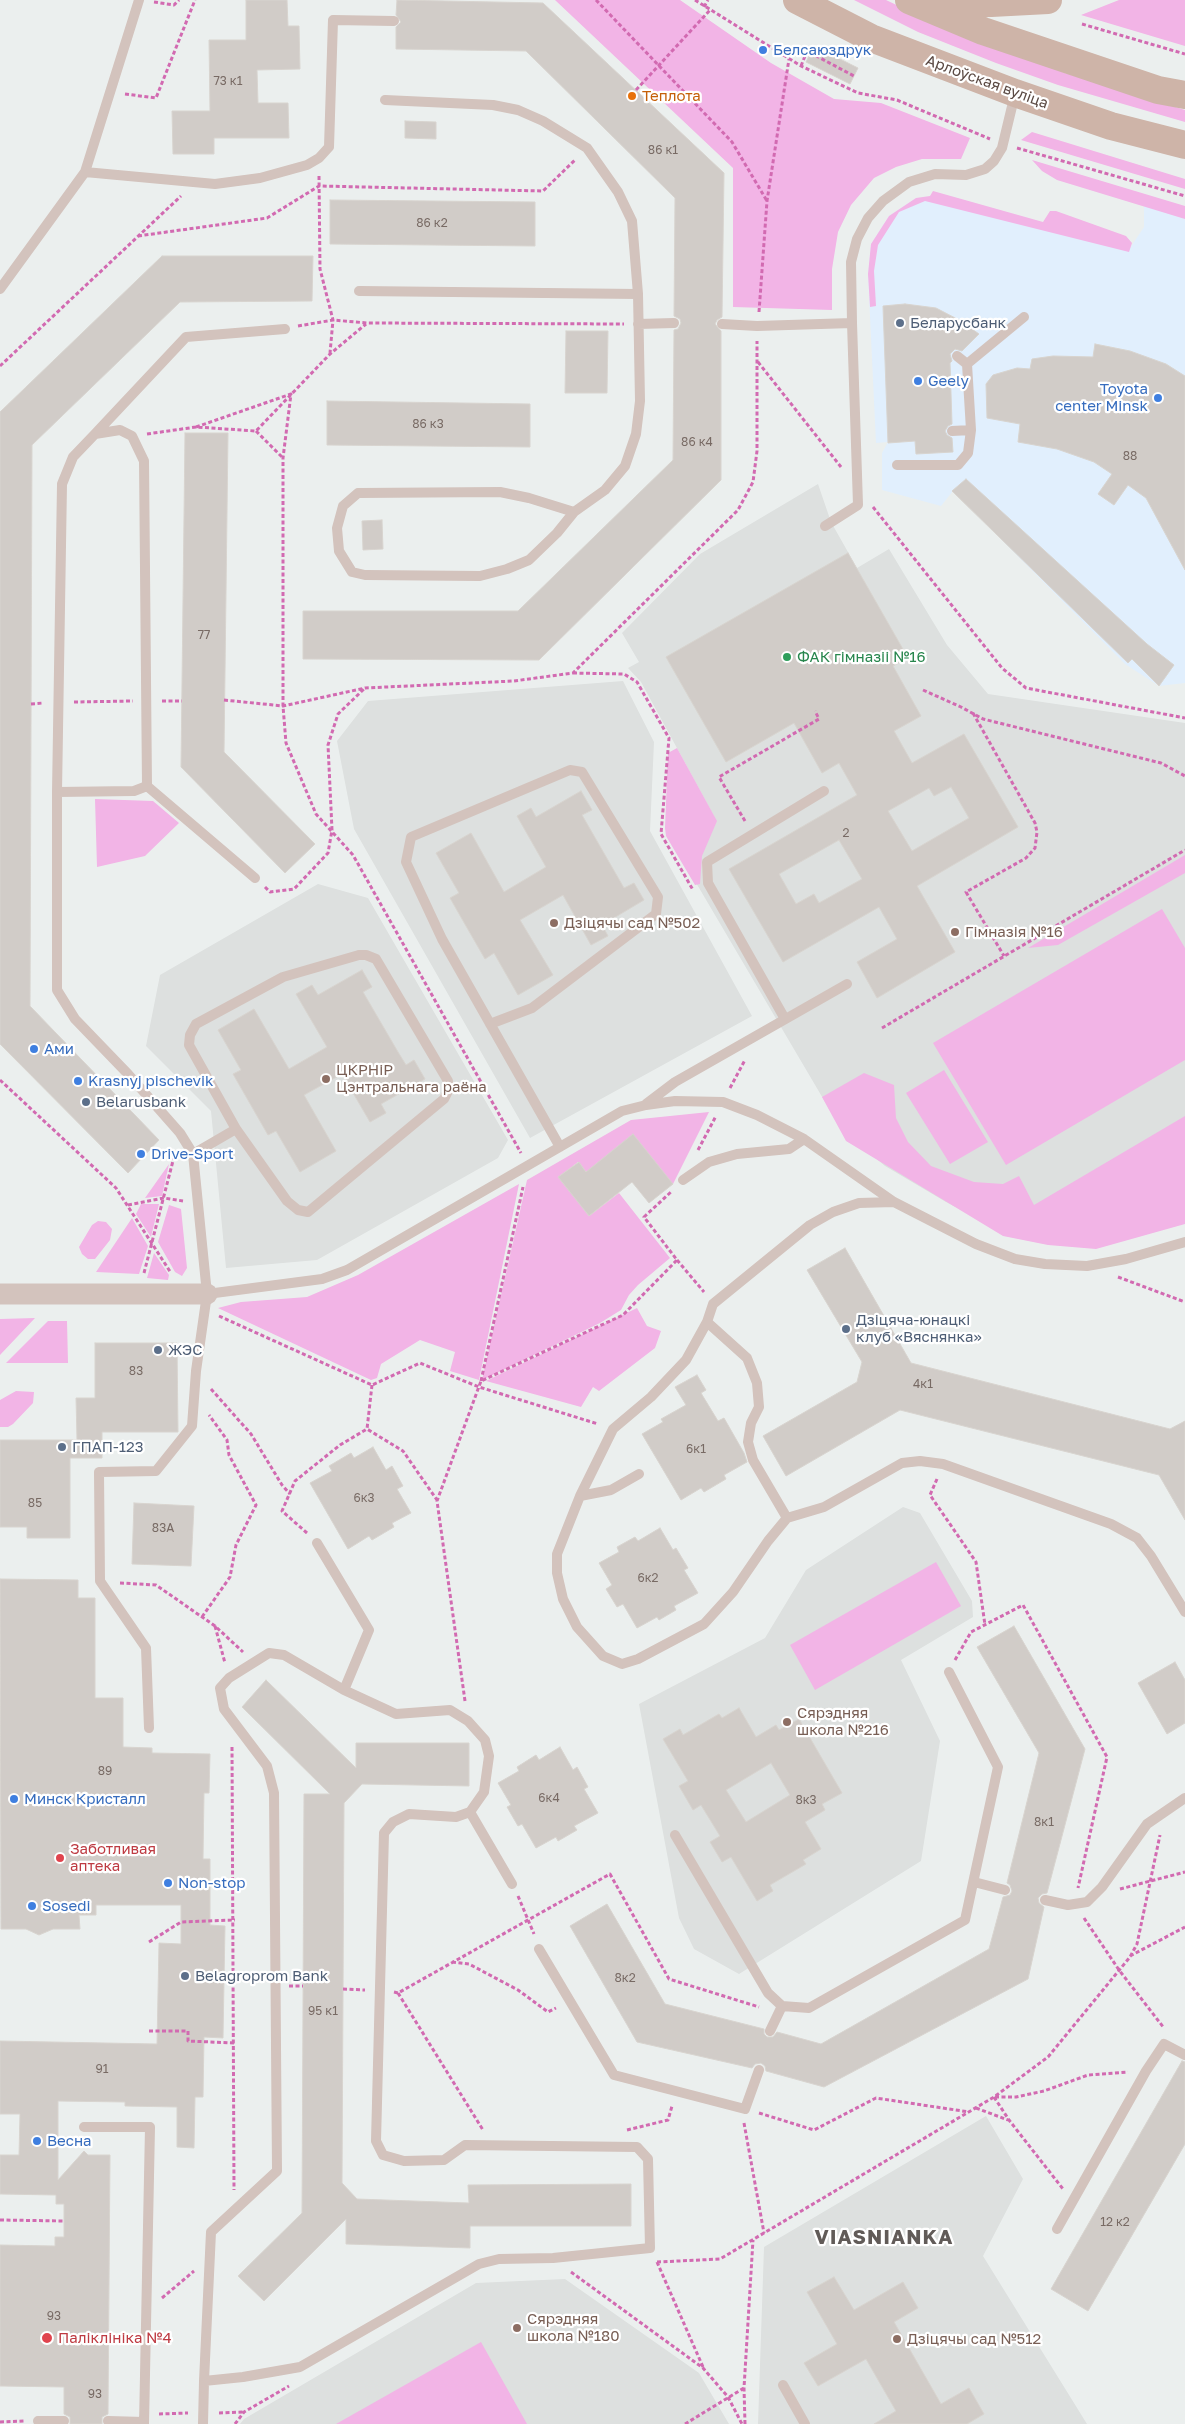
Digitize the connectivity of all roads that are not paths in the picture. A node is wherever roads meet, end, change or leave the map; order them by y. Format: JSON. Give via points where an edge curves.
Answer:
{"nodes":[{"id":1,"x":139,"y":0,"type":"edge"},
{"id":2,"x":797,"y":0,"type":"edge"},
{"id":3,"x":909,"y":0,"type":"edge"},
{"id":4,"x":930,"y":0,"type":"edge"},
{"id":5,"x":1048,"y":0,"type":"edge"},
{"id":6,"x":394,"y":22,"type":"dead end"},
{"id":7,"x":1015,"y":94,"type":"junction"},
{"id":8,"x":1185,"y":95,"type":"edge"},
{"id":9,"x":385,"y":100,"type":"dead end"},
{"id":10,"x":1185,"y":145,"type":"edge"},
{"id":11,"x":85,"y":172,"type":"junction"},
{"id":12,"x":0,"y":289,"type":"edge"},
{"id":13,"x":359,"y":291,"type":"dead end"},
{"id":14,"x":638,"y":294,"type":"junction"},
{"id":15,"x":1024,"y":317,"type":"dead end"},
{"id":16,"x":674,"y":323,"type":"dead end"},
{"id":17,"x":852,"y":323,"type":"junction"},
{"id":18,"x":638,"y":324,"type":"junction"},
{"id":19,"x":722,"y":324,"type":"dead end"},
{"id":20,"x":285,"y":329,"type":"road end"},
{"id":21,"x":957,"y":356,"type":"dead end"},
{"id":22,"x":967,"y":364,"type":"junction"},
{"id":23,"x":971,"y":430,"type":"junction"},
{"id":24,"x":952,"y":431,"type":"dead end"},
{"id":25,"x":95,"y":434,"type":"junction"},
{"id":26,"x":897,"y":465,"type":"dead end"},
{"id":27,"x":574,"y":512,"type":"junction"},
{"id":28,"x":825,"y":526,"type":"dead end"},
{"id":29,"x":147,"y":786,"type":"junction"},
{"id":30,"x":824,"y":791,"type":"dead end"},
{"id":31,"x":57,"y":792,"type":"junction"},
{"id":32,"x":255,"y":878,"type":"road end"},
{"id":33,"x":847,"y":984,"type":"dead end"},
{"id":34,"x":785,"y":1019,"type":"junction"},
{"id":35,"x":490,"y":1024,"type":"junction"},
{"id":36,"x":646,"y":1105,"type":"junction"},
{"id":37,"x":236,"y":1129,"type":"junction"},
{"id":38,"x":804,"y":1139,"type":"junction"},
{"id":39,"x":560,"y":1148,"type":"junction"},
{"id":40,"x":193,"y":1154,"type":"junction"},
{"id":41,"x":684,"y":1180,"type":"road end"},
{"id":42,"x":894,"y":1202,"type":"junction"},
{"id":43,"x":1185,"y":1242,"type":"edge"},
{"id":44,"x":0,"y":1294,"type":"edge"},
{"id":45,"x":207,"y":1294,"type":"junction"},
{"id":46,"x":707,"y":1322,"type":"junction"},
{"id":47,"x":638,"y":1474,"type":"dead end"},
{"id":48,"x":580,"y":1496,"type":"junction"},
{"id":49,"x":787,"y":1518,"type":"junction"},
{"id":50,"x":317,"y":1542,"type":"road end"},
{"id":51,"x":1185,"y":1612,"type":"edge"},
{"id":52,"x":949,"y":1672,"type":"road end"},
{"id":53,"x":344,"y":1690,"type":"junction"},
{"id":54,"x":148,"y":1728,"type":"dead end"},
{"id":55,"x":1185,"y":1798,"type":"edge"},
{"id":56,"x":470,"y":1812,"type":"junction"},
{"id":57,"x":675,"y":1835,"type":"dead end"},
{"id":58,"x":974,"y":1882,"type":"junction"},
{"id":59,"x":512,"y":1884,"type":"road end"},
{"id":60,"x":1005,"y":1890,"type":"dead end"},
{"id":61,"x":1045,"y":1900,"type":"dead end"},
{"id":62,"x":539,"y":1949,"type":"road end"},
{"id":63,"x":780,"y":2010,"type":"junction"},
{"id":64,"x":770,"y":2031,"type":"dead end"},
{"id":65,"x":1185,"y":2055,"type":"edge"},
{"id":66,"x":759,"y":2070,"type":"dead end"},
{"id":67,"x":84,"y":2127,"type":"dead end"},
{"id":68,"x":1057,"y":2229,"type":"dead end"},
{"id":69,"x":204,"y":2381,"type":"junction"},
{"id":70,"x":783,"y":2385,"type":"dead end"},
{"id":71,"x":38,"y":2421,"type":"road end"},
{"id":72,"x":64,"y":2421,"type":"dead end"},
{"id":73,"x":108,"y":2421,"type":"dead end"},
{"id":74,"x":144,"y":2423,"type":"edge"},
{"id":75,"x":204,"y":2424,"type":"edge"},
{"id":76,"x":805,"y":2424,"type":"edge"}],
"edges":[{"from":1,"to":11,"type":"lane"},
{"from":2,"to":7,"type":"main road","name":"Арлоўская вуліца","via":[[871,38]]},
{"from":3,"to":8,"type":"main road","via":[[984,31],[1158,90]]},
{"from":4,"to":5,"type":"main road","via":[[991,4]]},
{"from":6,"to":11,"type":"lane","via":[[333,20],[329,146],[319,158],[307,165],[260,178],[214,184]]},
{"from":7,"to":10,"type":"main road","name":"Арлоўская вуліца","via":[[1111,126]]},
{"from":7,"to":17,"type":"lane","via":[[1003,144],[994,161],[985,169],[966,175],[935,174],[910,182],[883,201],[864,225],[851,262]]},
{"from":9,"to":14,"type":"lane","via":[[493,105],[518,110],[587,148],[618,192],[632,221]]},
{"from":11,"to":12,"type":"lane"},
{"from":13,"to":14,"type":"lane"},
{"from":14,"to":18,"type":"lane"},
{"from":15,"to":22,"type":"lane"},
{"from":16,"to":18,"type":"lane"},
{"from":17,"to":19,"type":"lane"},
{"from":17,"to":28,"type":"lane","via":[[858,504]]},
{"from":18,"to":27,"type":"lane","via":[[640,401],[636,434],[625,466],[605,490]]},
{"from":20,"to":25,"type":"lane","via":[[186,337]]},
{"from":21,"to":22,"type":"lane"},
{"from":22,"to":23,"type":"lane"},
{"from":23,"to":24,"type":"lane"},
{"from":23,"to":26,"type":"lane","via":[[968,453],[958,465]]},
{"from":25,"to":29,"type":"lane","via":[[120,430],[132,436],[144,461]]},
{"from":25,"to":31,"type":"lane","via":[[73,457],[62,484]]},
{"from":27,"to":27,"type":"lane","via":[[529,560],[507,570],[480,576],[365,575],[352,572],[339,551],[337,528],[343,506],[358,493],[500,492]]},
{"from":29,"to":31,"type":"lane","via":[[134,791]]},
{"from":29,"to":32,"type":"lane"},
{"from":30,"to":34,"type":"lane","via":[[707,862],[708,883]]},
{"from":31,"to":40,"type":"lane","via":[[57,990],[74,1019],[128,1074],[180,1133]]},
{"from":33,"to":34,"type":"lane"},
{"from":34,"to":36,"type":"lane","via":[[675,1082]]},
{"from":35,"to":35,"type":"lane","via":[[442,939],[406,862],[410,837],[570,770],[582,772],[658,897],[656,914],[532,1008]]},
{"from":35,"to":39,"type":"lane"},
{"from":36,"to":38,"type":"lane","via":[[674,1101],[723,1102]]},
{"from":36,"to":39,"type":"lane","via":[[622,1111]]},
{"from":37,"to":37,"type":"lane","via":[[189,1045],[196,1024],[283,977],[359,955],[376,959],[448,1081],[444,1099],[308,1212],[298,1210],[287,1201]]},
{"from":37,"to":40,"type":"lane"},
{"from":38,"to":41,"type":"lane","via":[[790,1149],[737,1154],[709,1162]]},
{"from":38,"to":42,"type":"lane"},
{"from":39,"to":45,"type":"lane","via":[[347,1270],[322,1279]]},
{"from":40,"to":45,"type":"lane"},
{"from":42,"to":43,"type":"lane","via":[[976,1244],[1015,1259],[1045,1264],[1087,1266]]},
{"from":42,"to":46,"type":"lane","via":[[859,1203],[810,1225],[714,1304]]},
{"from":44,"to":45,"type":"street"},
{"from":45,"to":54,"type":"lane","via":[[192,1426],[156,1471],[99,1472],[100,1581],[146,1648]]},
{"from":46,"to":48,"type":"lane","via":[[686,1360],[651,1397],[613,1428]]},
{"from":46,"to":49,"type":"lane","via":[[746,1358],[757,1383],[759,1407],[751,1423],[748,1442],[753,1460]]},
{"from":47,"to":48,"type":"lane","via":[[611,1490]]},
{"from":48,"to":49,"type":"lane","via":[[557,1554],[557,1573],[563,1599],[578,1627],[603,1656],[622,1664],[638,1659],[704,1624],[733,1592]]},
{"from":49,"to":51,"type":"lane","via":[[824,1507],[902,1463],[943,1464],[1111,1524],[1137,1538]]},
{"from":50,"to":53,"type":"lane","via":[[369,1630]]},
{"from":52,"to":58,"type":"lane","via":[[998,1768]]},
{"from":53,"to":56,"type":"lane","via":[[396,1714],[450,1710],[468,1721],[485,1740],[489,1756],[484,1792]]},
{"from":53,"to":69,"type":"lane","via":[[284,1655],[269,1653],[229,1678],[220,1688],[224,1709],[267,1766],[274,1793],[276,2171],[211,2232]]},
{"from":55,"to":61,"type":"lane","via":[[1147,1824],[1102,1888],[1087,1902],[1068,1905]]},
{"from":56,"to":59,"type":"lane"},
{"from":56,"to":69,"type":"lane","via":[[456,1817],[409,1814],[393,1822],[384,1833],[376,2141],[382,2155],[404,2161],[444,2160],[464,2145],[637,2147],[648,2159],[650,2248],[553,2258],[499,2258],[479,2264],[300,2367],[243,2378]]},
{"from":57,"to":63,"type":"lane"},
{"from":58,"to":60,"type":"lane"},
{"from":58,"to":63,"type":"lane","via":[[964,1920],[809,2008]]},
{"from":62,"to":66,"type":"lane","via":[[614,2075],[743,2109]]},
{"from":63,"to":64,"type":"lane"},
{"from":65,"to":68,"type":"lane","via":[[1164,2044]]},
{"from":67,"to":74,"type":"lane","via":[[150,2127]]},
{"from":69,"to":75,"type":"lane"},
{"from":70,"to":76,"type":"lane"},
{"from":71,"to":72,"type":"lane"},
{"from":73,"to":74,"type":"lane"}]}
